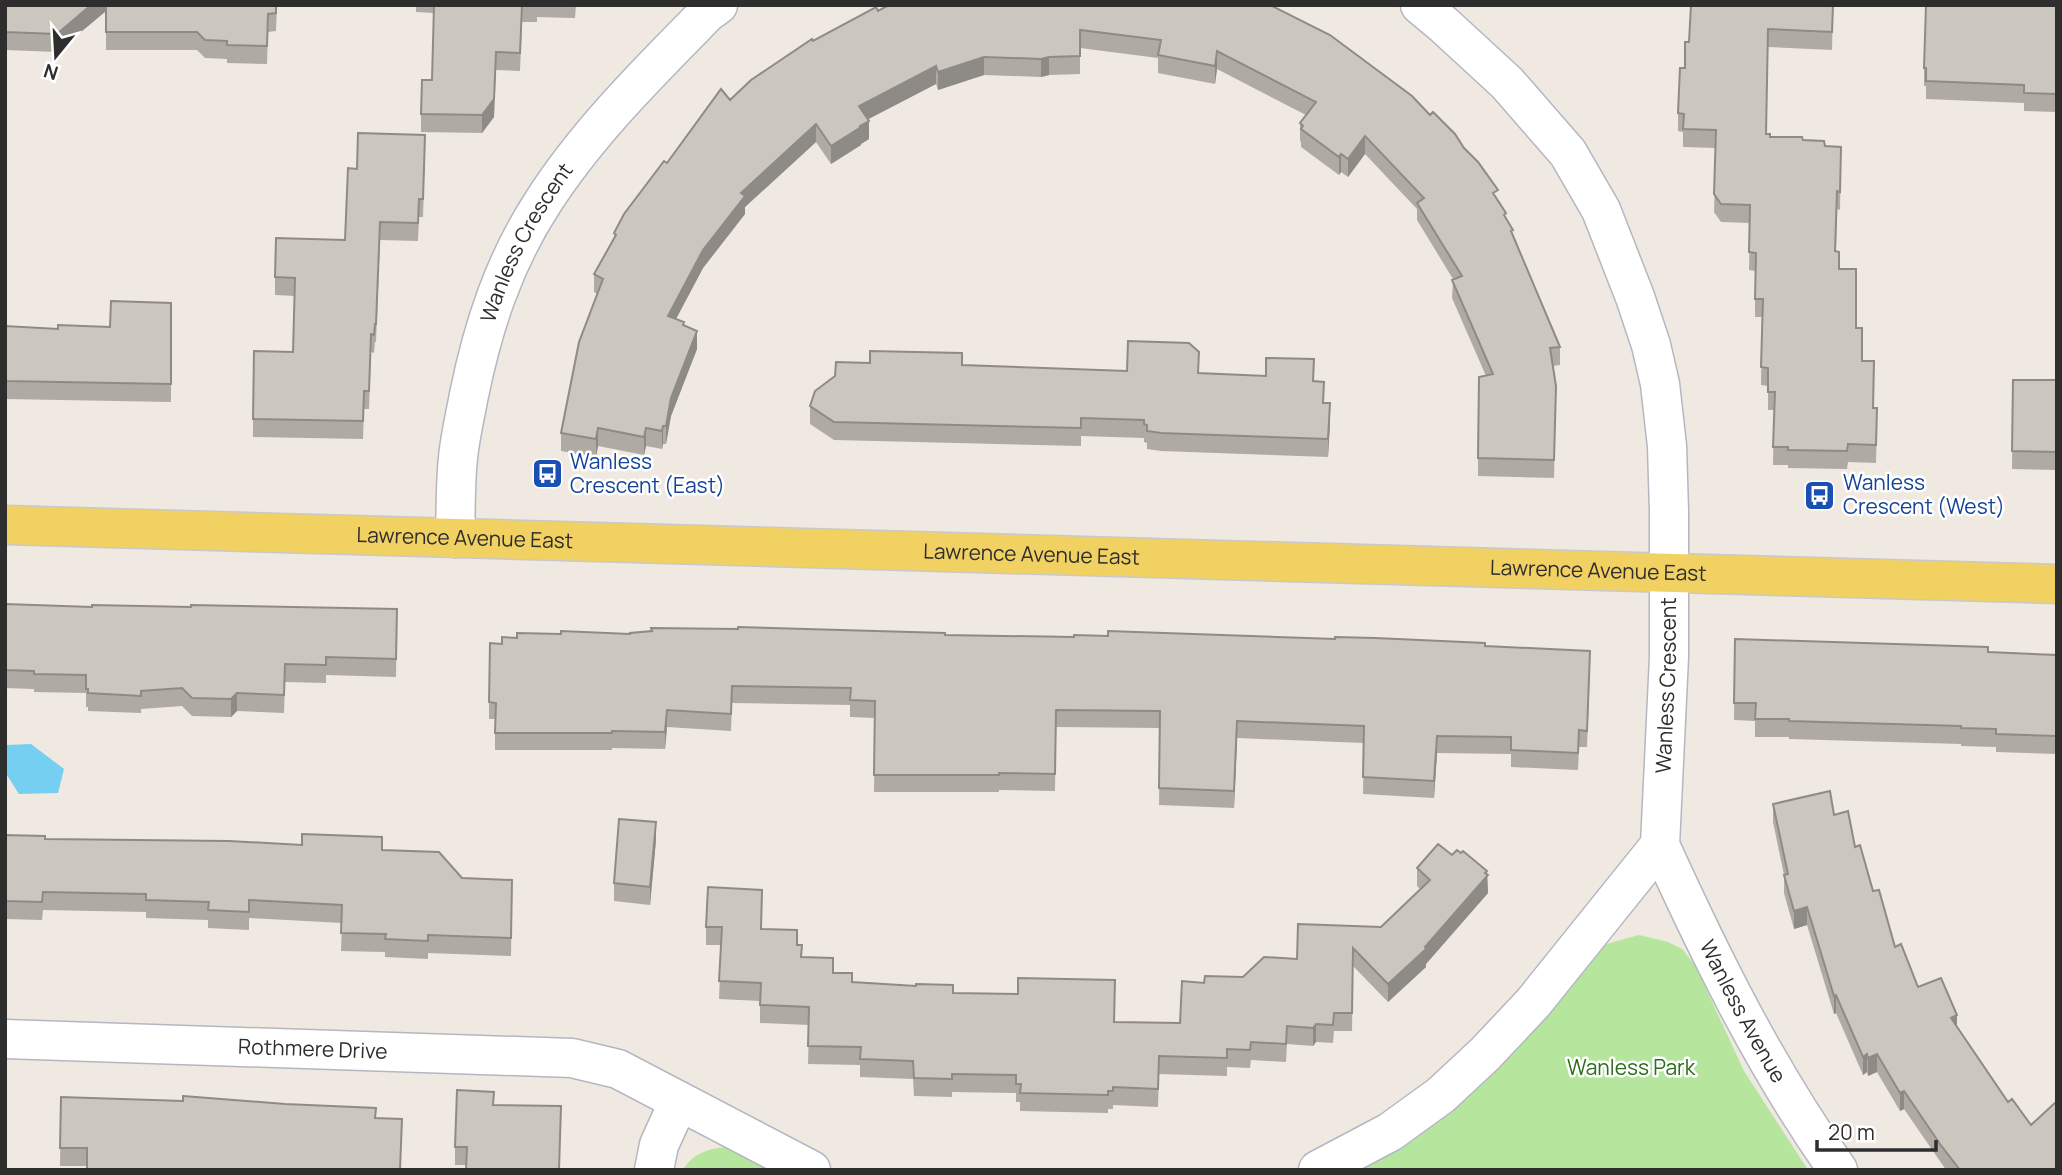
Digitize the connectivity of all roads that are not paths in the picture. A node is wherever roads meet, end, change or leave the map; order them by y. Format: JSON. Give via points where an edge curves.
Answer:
{"nodes":[{"id":1,"x":718,"y":5,"type":"edge"},
{"id":2,"x":1420,"y":5,"type":"edge"},
{"id":3,"x":5,"y":525,"type":"edge"},
{"id":4,"x":455,"y":538,"type":"junction"},
{"id":5,"x":1669,"y":571,"type":"junction"},
{"id":6,"x":2057,"y":584,"type":"edge"},
{"id":7,"x":1660,"y":845,"type":"junction"},
{"id":8,"x":5,"y":1039,"type":"edge"},
{"id":9,"x":679,"y":1101,"type":"junction"},
{"id":10,"x":654,"y":1170,"type":"edge"},
{"id":11,"x":811,"y":1170,"type":"edge"},
{"id":12,"x":1318,"y":1170,"type":"edge"},
{"id":13,"x":1838,"y":1170,"type":"edge"}],
"edges":[{"from":1,"to":4,"type":"street","name":"Wanless Crescent","via":[[634,86],[562,175],[542,202],[503,275],[478,351],[467,406],[458,459]]},
{"from":2,"to":5,"type":"street","name":"Wanless Crescent","via":[[1507,83],[1568,152],[1601,211],[1635,297],[1660,384],[1667,446]]},
{"from":3,"to":4,"type":"main road","name":"Lawrence Avenue East"},
{"from":4,"to":5,"type":"main road","name":"Lawrence Avenue East"},
{"from":5,"to":6,"type":"main road","name":"Lawrence Avenue East"},
{"from":5,"to":7,"type":"street","name":"Wanless Crescent"},
{"from":7,"to":12,"type":"street","via":[[1534,1003],[1485,1054],[1441,1095],[1390,1132]]},
{"from":7,"to":13,"type":"street","name":"Wanless Avenue","via":[[1756,1039]]},
{"from":8,"to":9,"type":"street","name":"Rothmere Drive","via":[[572,1058],[618,1069]]},
{"from":9,"to":10,"type":"street","via":[[659,1145]]},
{"from":9,"to":11,"type":"street"}]}
